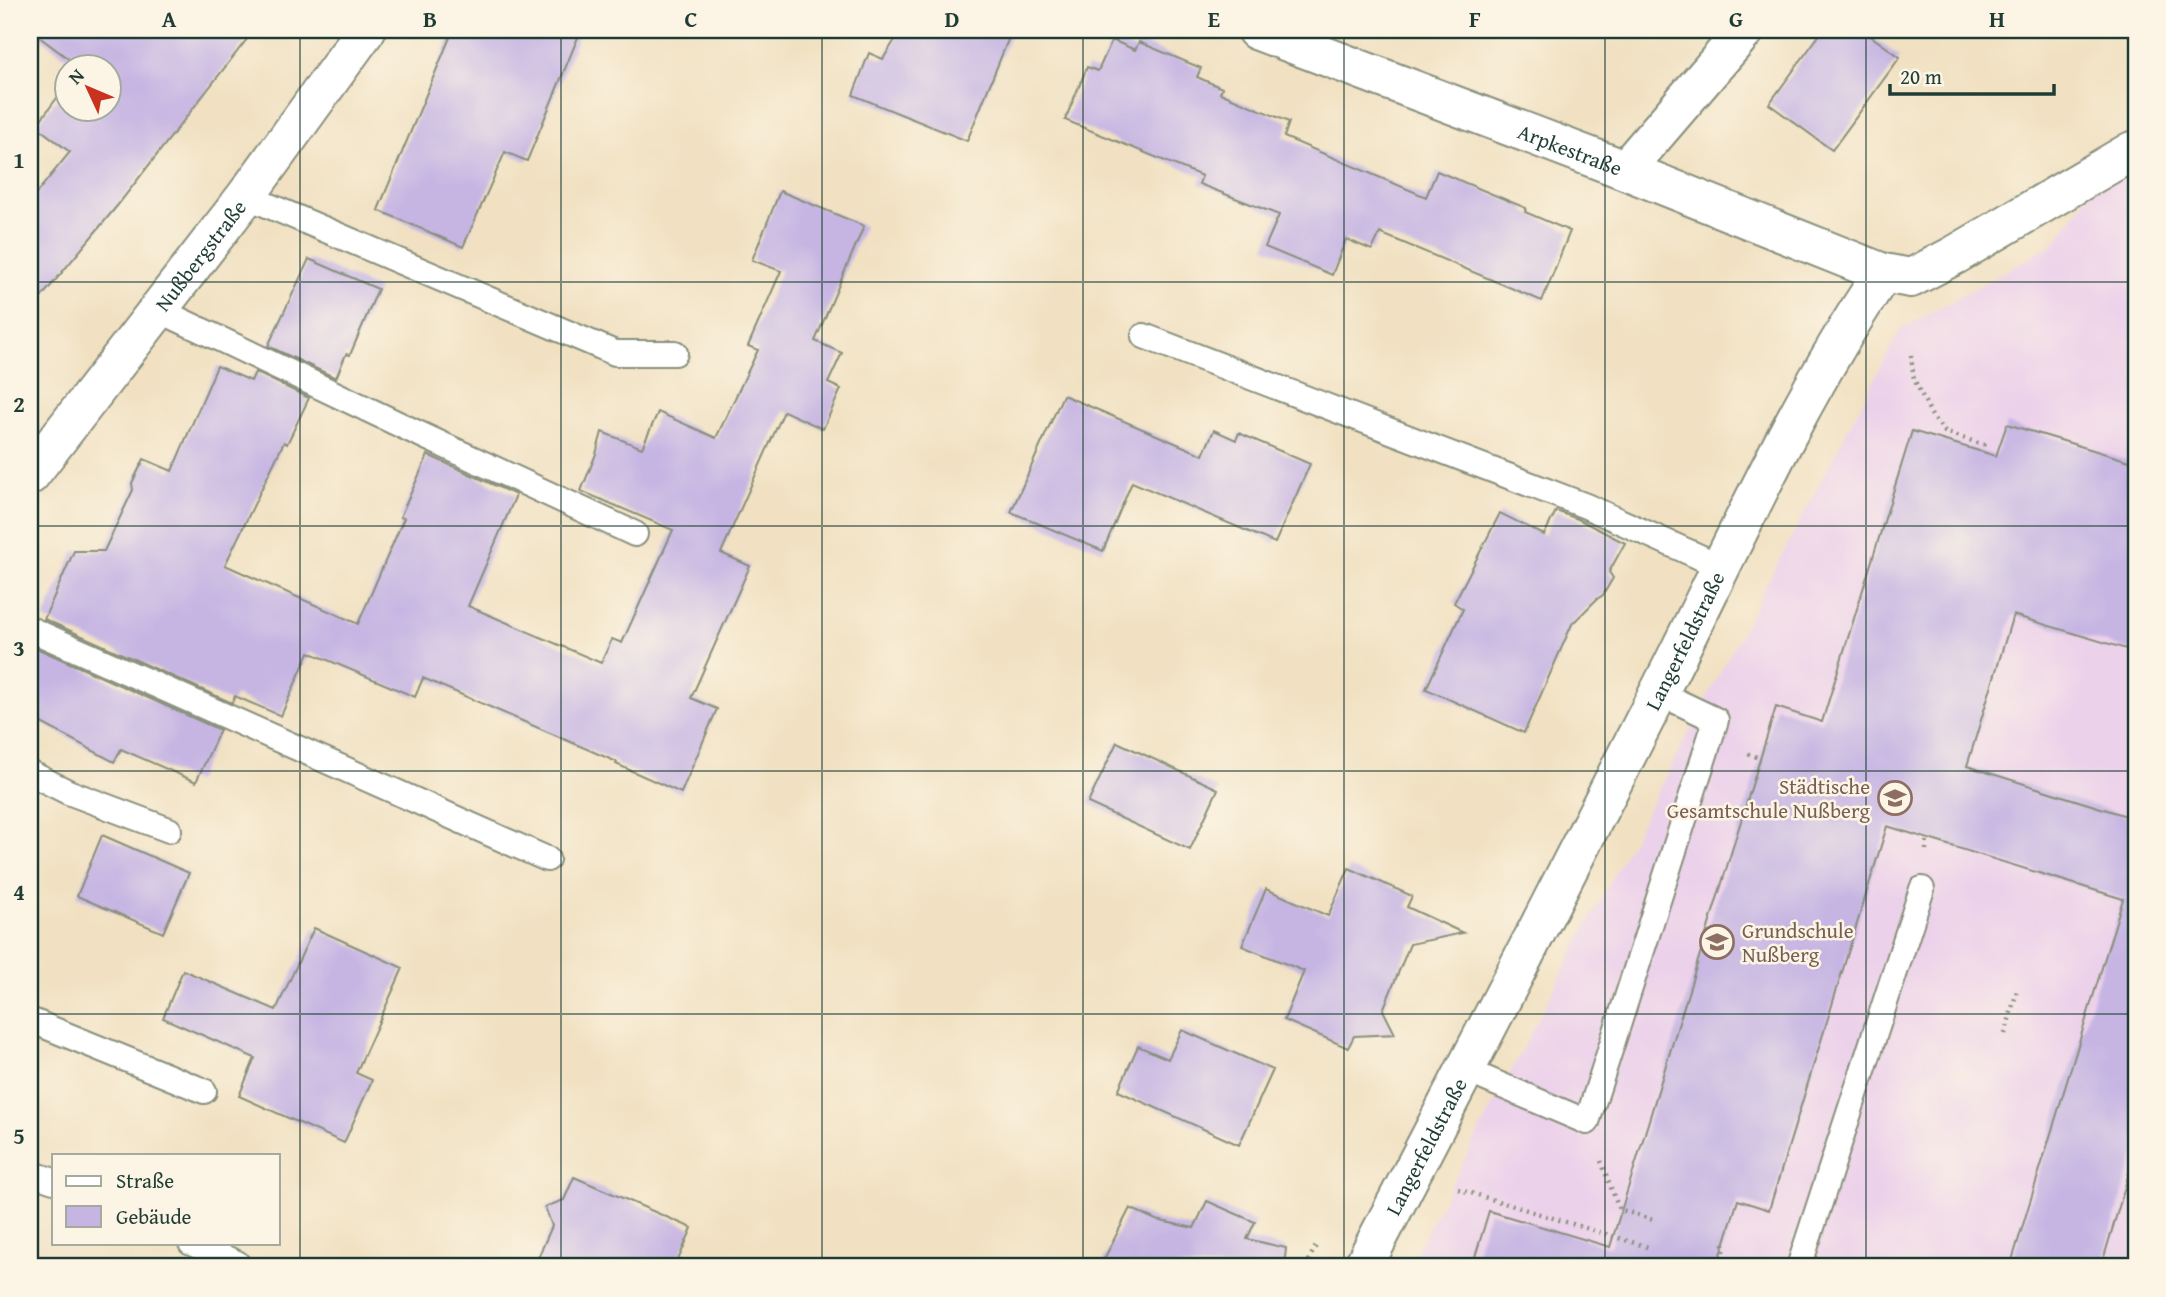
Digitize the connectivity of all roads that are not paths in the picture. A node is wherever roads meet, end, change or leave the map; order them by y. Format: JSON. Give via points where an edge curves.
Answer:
{"nodes":[{"id":1,"x":366,"y":30,"type":"edge"},
{"id":2,"x":1256,"y":30,"type":"edge"},
{"id":3,"x":1745,"y":30,"type":"edge"},
{"id":4,"x":2132,"y":151,"type":"dead end"},
{"id":5,"x":1625,"y":170,"type":"junction"},
{"id":6,"x":246,"y":196,"type":"junction"},
{"id":7,"x":1884,"y":272,"type":"junction"},
{"id":8,"x":159,"y":310,"type":"junction"},
{"id":9,"x":1144,"y":336,"type":"dead end"},
{"id":10,"x":675,"y":353,"type":"dead end"},
{"id":11,"x":30,"y":475,"type":"edge"},
{"id":12,"x":635,"y":534,"type":"dead end"},
{"id":13,"x":1722,"y":566,"type":"junction"},
{"id":14,"x":30,"y":629,"type":"edge"},
{"id":15,"x":1659,"y":693,"type":"junction"},
{"id":16,"x":30,"y":773,"type":"edge"},
{"id":17,"x":169,"y":830,"type":"dead end"},
{"id":18,"x":547,"y":859,"type":"dead end"},
{"id":19,"x":1922,"y":889,"type":"dead end"},
{"id":20,"x":30,"y":1020,"type":"edge"},
{"id":21,"x":1465,"y":1070,"type":"junction"},
{"id":22,"x":204,"y":1091,"type":"dead end"},
{"id":23,"x":30,"y":1173,"type":"edge"},
{"id":24,"x":52,"y":1180,"type":"edge"},
{"id":25,"x":193,"y":1244,"type":"edge"},
{"id":26,"x":236,"y":1267,"type":"edge"},
{"id":27,"x":1363,"y":1267,"type":"edge"},
{"id":28,"x":1799,"y":1267,"type":"edge"}],
"edges":[{"from":1,"to":6,"type":"street","name":"Nußbergstraße"},
{"from":2,"to":5,"type":"street","name":"Arpkestraße"},
{"from":3,"to":5,"type":"street"},
{"from":4,"to":7,"type":"street","via":[[1911,278]]},
{"from":5,"to":7,"type":"street","name":"Arpkestraße"},
{"from":6,"to":8,"type":"street","name":"Nußbergstraße"},
{"from":6,"to":10,"type":"lane","via":[[615,353]]},
{"from":7,"to":13,"type":"street","name":"Langerfeldstraße","via":[[1793,424]]},
{"from":8,"to":11,"type":"street","name":"Nußbergstraße"},
{"from":8,"to":12,"type":"lane"},
{"from":9,"to":13,"type":"lane","via":[[1586,506]]},
{"from":13,"to":15,"type":"street","name":"Langerfeldstraße"},
{"from":14,"to":18,"type":"lane"},
{"from":15,"to":21,"type":"street","name":"Langerfeldstraße"},
{"from":15,"to":21,"type":"lane","via":[[1716,720],[1587,1122]]},
{"from":16,"to":17,"type":"lane"},
{"from":19,"to":28,"type":"lane"},
{"from":20,"to":22,"type":"lane"},
{"from":21,"to":27,"type":"street","name":"Langerfeldstraße"},
{"from":23,"to":24,"type":"lane"},
{"from":25,"to":26,"type":"lane"}]}
